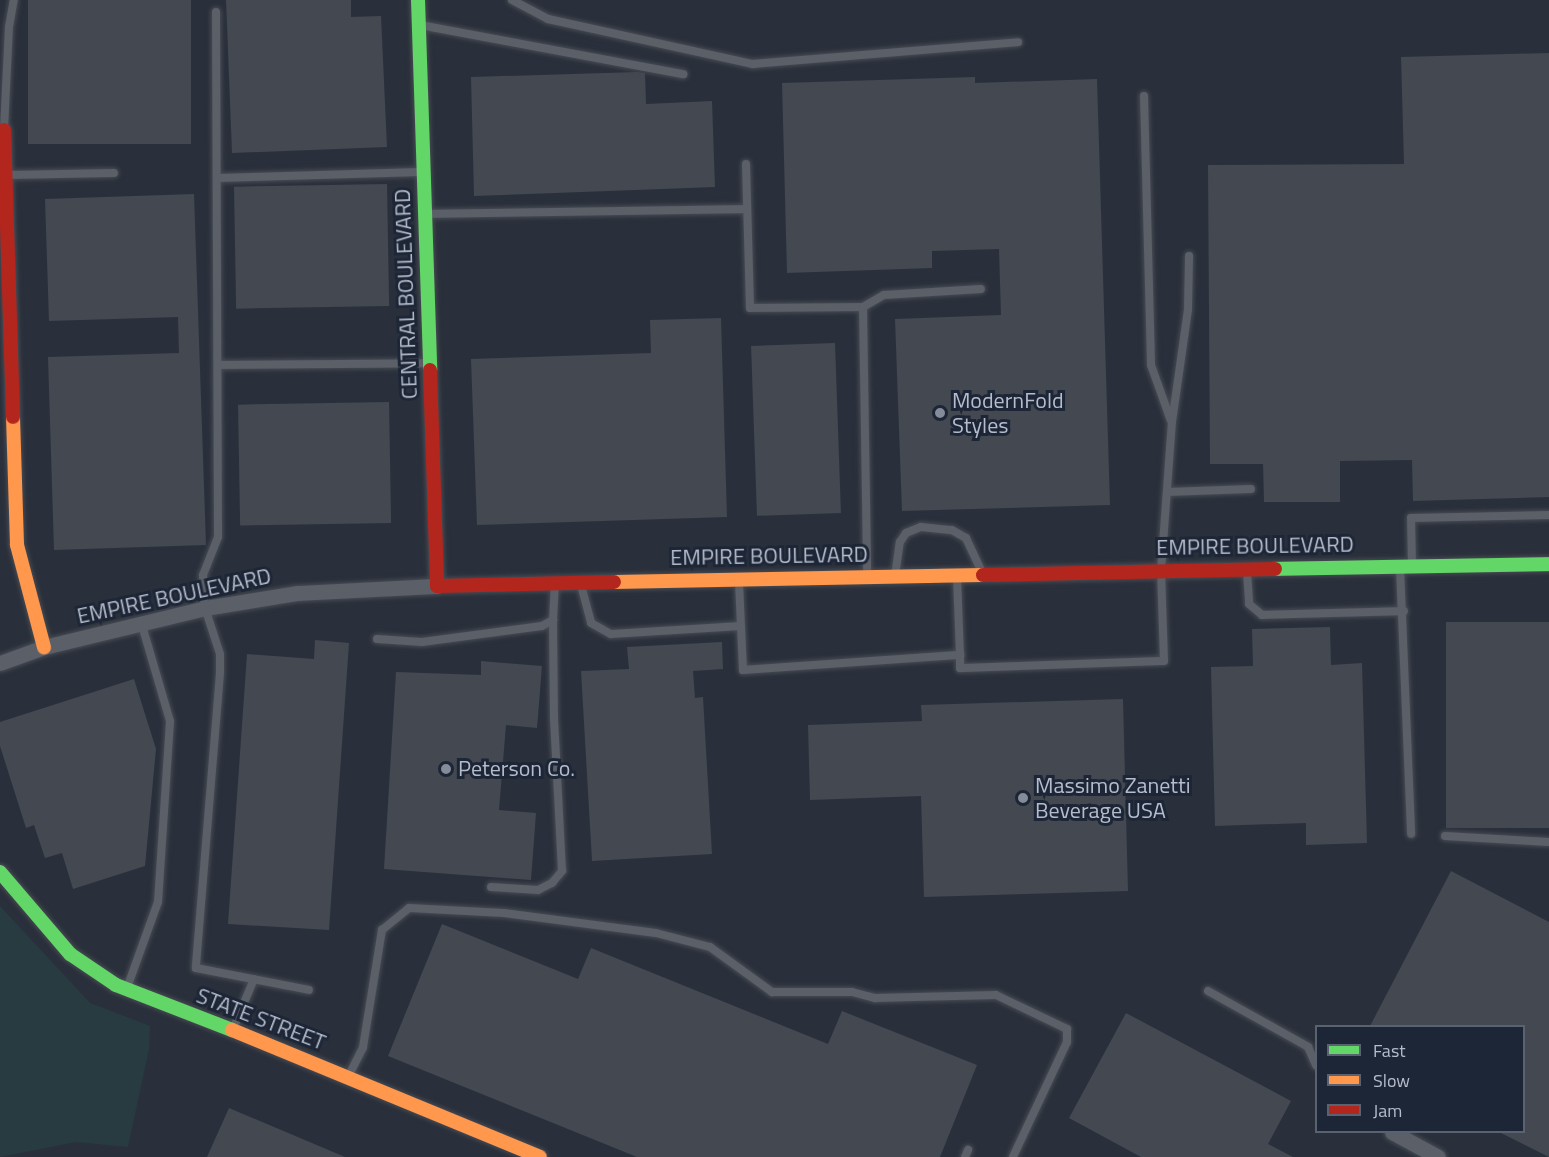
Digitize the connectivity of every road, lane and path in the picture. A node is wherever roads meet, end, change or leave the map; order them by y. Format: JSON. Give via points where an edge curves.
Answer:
{"nodes":[{"id":1,"x":14,"y":0,"type":"edge"},
{"id":2,"x":418,"y":0,"type":"edge"},
{"id":3,"x":512,"y":0,"type":"edge"},
{"id":4,"x":216,"y":12,"type":"dead end"},
{"id":5,"x":419,"y":25,"type":"junction"},
{"id":6,"x":1018,"y":42,"type":"dead end"},
{"id":7,"x":683,"y":74,"type":"dead end"},
{"id":8,"x":1144,"y":96,"type":"dead end"},
{"id":9,"x":4,"y":130,"type":"joint"},
{"id":10,"x":746,"y":164,"type":"dead end"},
{"id":11,"x":114,"y":172,"type":"dead end"},
{"id":12,"x":423,"y":172,"type":"junction"},
{"id":13,"x":4,"y":175,"type":"junction"},
{"id":14,"x":218,"y":178,"type":"junction"},
{"id":15,"x":3,"y":204,"type":"edge"},
{"id":16,"x":747,"y":209,"type":"junction"},
{"id":17,"x":424,"y":214,"type":"junction"},
{"id":18,"x":1189,"y":256,"type":"dead end"},
{"id":19,"x":981,"y":289,"type":"dead end"},
{"id":20,"x":863,"y":307,"type":"junction"},
{"id":21,"x":429,"y":363,"type":"junction"},
{"id":22,"x":219,"y":364,"type":"junction"},
{"id":23,"x":1172,"y":423,"type":"junction"},
{"id":24,"x":1251,"y":489,"type":"dead end"},
{"id":25,"x":1167,"y":492,"type":"junction"},
{"id":26,"x":1549,"y":515,"type":"edge"},
{"id":27,"x":1549,"y":564,"type":"edge"},
{"id":28,"x":1406,"y":566,"type":"junction"},
{"id":29,"x":1247,"y":569,"type":"junction"},
{"id":30,"x":1161,"y":571,"type":"junction"},
{"id":31,"x":957,"y":575,"type":"junction"},
{"id":32,"x":984,"y":575,"type":"junction"},
{"id":33,"x":895,"y":576,"type":"junction"},
{"id":34,"x":867,"y":577,"type":"junction"},
{"id":35,"x":739,"y":579,"type":"junction"},
{"id":36,"x":581,"y":584,"type":"junction"},
{"id":37,"x":555,"y":585,"type":"junction"},
{"id":38,"x":437,"y":586,"type":"junction"},
{"id":39,"x":205,"y":608,"type":"junction"},
{"id":40,"x":1404,"y":611,"type":"junction"},
{"id":41,"x":553,"y":620,"type":"junction"},
{"id":42,"x":142,"y":625,"type":"junction"},
{"id":43,"x":741,"y":626,"type":"junction"},
{"id":44,"x":377,"y":639,"type":"dead end"},
{"id":45,"x":44,"y":647,"type":"junction"},
{"id":46,"x":960,"y":655,"type":"junction"},
{"id":47,"x":0,"y":663,"type":"edge"},
{"id":48,"x":1411,"y":834,"type":"dead end"},
{"id":49,"x":1444,"y":836,"type":"dead end"},
{"id":50,"x":1549,"y":842,"type":"edge"},
{"id":51,"x":0,"y":872,"type":"edge"},
{"id":52,"x":491,"y":886,"type":"dead end"},
{"id":53,"x":254,"y":979,"type":"junction"},
{"id":54,"x":126,"y":989,"type":"junction"},
{"id":55,"x":309,"y":990,"type":"dead end"},
{"id":56,"x":1208,"y":991,"type":"dead end"},
{"id":57,"x":233,"y":1031,"type":"junction"},
{"id":58,"x":1315,"y":1061,"type":"edge"},
{"id":59,"x":349,"y":1076,"type":"junction"},
{"id":60,"x":1395,"y":1133,"type":"edge"},
{"id":61,"x":1428,"y":1154,"type":"edge"},
{"id":62,"x":540,"y":1157,"type":"edge"},
{"id":63,"x":1013,"y":1157,"type":"edge"}],
"edges":[{"from":1,"to":9,"type":"lane"},
{"from":2,"to":5,"type":"street","name":"CENTRAL BOULEVARD"},
{"from":3,"to":6,"type":"lane","via":[[548,19],[753,64]]},
{"from":4,"to":14,"type":"lane"},
{"from":5,"to":7,"type":"lane"},
{"from":5,"to":12,"type":"street","name":"CENTRAL BOULEVARD"},
{"from":8,"to":23,"type":"lane","via":[[1151,365]]},
{"from":9,"to":13,"type":"street"},
{"from":10,"to":16,"type":"lane"},
{"from":11,"to":13,"type":"lane"},
{"from":12,"to":14,"type":"lane"},
{"from":12,"to":17,"type":"street","name":"CENTRAL BOULEVARD"},
{"from":13,"to":15,"type":"street"},
{"from":14,"to":22,"type":"lane"},
{"from":15,"to":45,"type":"street","via":[[17,545]]},
{"from":16,"to":17,"type":"lane"},
{"from":16,"to":20,"type":"lane","via":[[750,308]]},
{"from":17,"to":21,"type":"street","name":"CENTRAL BOULEVARD"},
{"from":18,"to":23,"type":"lane","via":[[1188,310]]},
{"from":19,"to":20,"type":"lane","via":[[884,295]]},
{"from":20,"to":34,"type":"lane"},
{"from":21,"to":22,"type":"lane"},
{"from":21,"to":38,"type":"street","name":"CENTRAL BOULEVARD"},
{"from":22,"to":39,"type":"lane","via":[[218,537],[203,574]]},
{"from":23,"to":25,"type":"lane"},
{"from":24,"to":25,"type":"lane"},
{"from":25,"to":30,"type":"lane"},
{"from":26,"to":28,"type":"lane","via":[[1412,518]]},
{"from":27,"to":28,"type":"street","name":"EMPIRE BOULEVARD"},
{"from":28,"to":29,"type":"street","name":"EMPIRE BOULEVARD"},
{"from":28,"to":40,"type":"lane"},
{"from":29,"to":30,"type":"street","name":"EMPIRE BOULEVARD"},
{"from":29,"to":40,"type":"lane","via":[[1249,603],[1262,615]]},
{"from":30,"to":32,"type":"street","name":"EMPIRE BOULEVARD"},
{"from":30,"to":46,"type":"lane","via":[[1164,661],[960,668]]},
{"from":31,"to":32,"type":"street","name":"EMPIRE BOULEVARD"},
{"from":31,"to":33,"type":"street","name":"EMPIRE BOULEVARD"},
{"from":31,"to":46,"type":"lane"},
{"from":32,"to":33,"type":"lane","via":[[966,538],[952,530],[921,526],[906,533],[900,542]]},
{"from":33,"to":34,"type":"street","name":"EMPIRE BOULEVARD"},
{"from":34,"to":35,"type":"street","name":"EMPIRE BOULEVARD"},
{"from":35,"to":36,"type":"street","name":"EMPIRE BOULEVARD"},
{"from":35,"to":43,"type":"lane"},
{"from":36,"to":37,"type":"street","name":"EMPIRE BOULEVARD"},
{"from":36,"to":43,"type":"lane","via":[[591,623],[611,634]]},
{"from":37,"to":38,"type":"street","name":"EMPIRE BOULEVARD"},
{"from":37,"to":41,"type":"lane"},
{"from":38,"to":39,"type":"street","name":"EMPIRE BOULEVARD","via":[[298,593]]},
{"from":39,"to":42,"type":"street","name":"EMPIRE BOULEVARD"},
{"from":39,"to":53,"type":"lane","via":[[220,654],[220,673],[196,968]]},
{"from":40,"to":48,"type":"lane"},
{"from":41,"to":44,"type":"lane","via":[[522,631],[422,642]]},
{"from":41,"to":52,"type":"lane","via":[[562,871],[552,883],[538,890]]},
{"from":42,"to":45,"type":"street","name":"EMPIRE BOULEVARD"},
{"from":42,"to":54,"type":"lane","via":[[170,721],[158,902]]},
{"from":43,"to":46,"type":"lane","via":[[743,670]]},
{"from":45,"to":47,"type":"street","name":"EMPIRE BOULEVARD"},
{"from":49,"to":50,"type":"lane"},
{"from":51,"to":54,"type":"street","name":"STATE STREET","via":[[70,954],[90,971]]},
{"from":53,"to":55,"type":"lane"},
{"from":53,"to":57,"type":"lane"},
{"from":54,"to":57,"type":"street","name":"STATE STREET"},
{"from":56,"to":58,"type":"lane","via":[[1308,1047]]},
{"from":57,"to":59,"type":"street","name":"STATE STREET"},
{"from":59,"to":62,"type":"street","name":"STATE STREET"},
{"from":59,"to":63,"type":"lane","via":[[363,1047],[382,930],[409,908],[504,913],[656,933],[710,947],[772,992],[852,992],[875,998],[996,995],[1067,1029],[1067,1042]]},
{"from":60,"to":61,"type":"street"}]}
